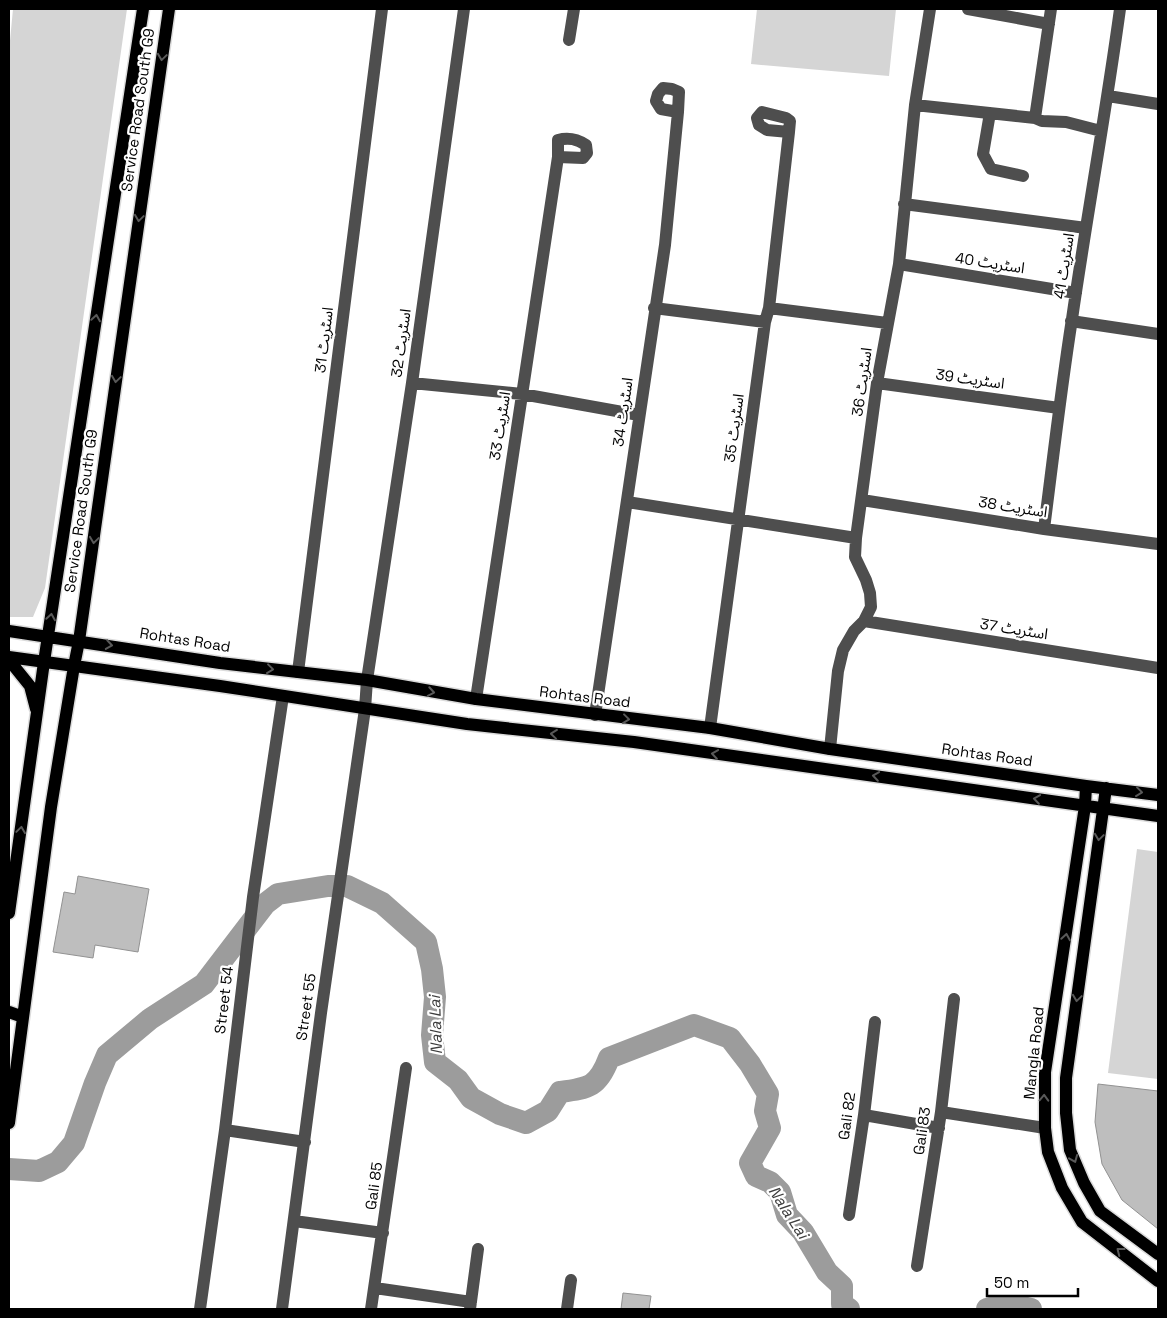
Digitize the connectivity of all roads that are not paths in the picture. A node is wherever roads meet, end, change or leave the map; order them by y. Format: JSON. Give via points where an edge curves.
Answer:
{"nodes":[{"id":1,"x":142,"y":9,"type":"edge"},
{"id":2,"x":169,"y":9,"type":"edge"},
{"id":3,"x":464,"y":9,"type":"edge"},
{"id":4,"x":574,"y":9,"type":"edge"},
{"id":5,"x":930,"y":9,"type":"edge"},
{"id":6,"x":968,"y":9,"type":"edge"},
{"id":7,"x":1050,"y":9,"type":"edge"},
{"id":8,"x":1120,"y":9,"type":"edge"},
{"id":9,"x":382,"y":10,"type":"edge"},
{"id":10,"x":1048,"y":24,"type":"junction"},
{"id":11,"x":569,"y":40,"type":"dead end"},
{"id":12,"x":1108,"y":96,"type":"junction"},
{"id":13,"x":915,"y":104,"type":"junction"},
{"id":14,"x":1158,"y":104,"type":"edge"},
{"id":15,"x":678,"y":112,"type":"dead end"},
{"id":16,"x":990,"y":113,"type":"junction"},
{"id":17,"x":1035,"y":118,"type":"junction"},
{"id":18,"x":1101,"y":130,"type":"junction"},
{"id":19,"x":789,"y":132,"type":"dead end"},
{"id":20,"x":558,"y":157,"type":"dead end"},
{"id":21,"x":1023,"y":176,"type":"dead end"},
{"id":22,"x":904,"y":204,"type":"junction"},
{"id":23,"x":1086,"y":228,"type":"junction"},
{"id":24,"x":899,"y":264,"type":"junction"},
{"id":25,"x":1076,"y":293,"type":"junction"},
{"id":26,"x":654,"y":308,"type":"junction"},
{"id":27,"x":769,"y":308,"type":"junction"},
{"id":28,"x":1071,"y":320,"type":"junction"},
{"id":29,"x":765,"y":322,"type":"junction"},
{"id":30,"x":887,"y":323,"type":"junction"},
{"id":31,"x":1158,"y":334,"type":"edge"},
{"id":32,"x":412,"y":383,"type":"junction"},
{"id":33,"x":877,"y":383,"type":"junction"},
{"id":34,"x":522,"y":394,"type":"junction"},
{"id":35,"x":1059,"y":408,"type":"junction"},
{"id":36,"x":639,"y":414,"type":"junction"},
{"id":37,"x":862,"y":500,"type":"junction"},
{"id":38,"x":627,"y":502,"type":"junction"},
{"id":39,"x":738,"y":519,"type":"junction"},
{"id":40,"x":1044,"y":529,"type":"junction"},
{"id":41,"x":856,"y":538,"type":"junction"},
{"id":42,"x":1158,"y":544,"type":"edge"},
{"id":43,"x":864,"y":621,"type":"junction"},
{"id":44,"x":9,"y":631,"type":"edge"},
{"id":45,"x":48,"y":636,"type":"junction"},
{"id":46,"x":79,"y":640,"type":"junction"},
{"id":47,"x":9,"y":659,"type":"edge"},
{"id":48,"x":44,"y":662,"type":"junction"},
{"id":49,"x":220,"y":663,"type":"junction"},
{"id":50,"x":74,"y":666,"type":"junction"},
{"id":51,"x":1158,"y":668,"type":"edge"},
{"id":52,"x":298,"y":672,"type":"junction"},
{"id":53,"x":367,"y":680,"type":"junction"},
{"id":54,"x":214,"y":685,"type":"junction"},
{"id":55,"x":283,"y":696,"type":"junction"},
{"id":56,"x":476,"y":700,"type":"junction"},
{"id":57,"x":365,"y":709,"type":"junction"},
{"id":58,"x":596,"y":715,"type":"junction"},
{"id":59,"x":37,"y":721,"type":"junction"},
{"id":60,"x":710,"y":728,"type":"junction"},
{"id":61,"x":830,"y":749,"type":"junction"},
{"id":62,"x":1086,"y":786,"type":"junction"},
{"id":63,"x":1106,"y":788,"type":"junction"},
{"id":64,"x":1158,"y":795,"type":"edge"},
{"id":65,"x":1085,"y":806,"type":"junction"},
{"id":66,"x":1103,"y":808,"type":"junction"},
{"id":67,"x":1158,"y":816,"type":"edge"},
{"id":68,"x":9,"y":913,"type":"edge"},
{"id":69,"x":954,"y":999,"type":"dead end"},
{"id":70,"x":9,"y":1012,"type":"edge"},
{"id":71,"x":23,"y":1016,"type":"junction"},
{"id":72,"x":875,"y":1022,"type":"dead end"},
{"id":73,"x":406,"y":1068,"type":"dead end"},
{"id":74,"x":941,"y":1112,"type":"junction"},
{"id":75,"x":864,"y":1115,"type":"junction"},
{"id":76,"x":9,"y":1122,"type":"edge"},
{"id":77,"x":939,"y":1128,"type":"junction"},
{"id":78,"x":1045,"y":1128,"type":"junction"},
{"id":79,"x":225,"y":1130,"type":"junction"},
{"id":80,"x":305,"y":1142,"type":"junction"},
{"id":81,"x":849,"y":1215,"type":"dead end"},
{"id":82,"x":294,"y":1221,"type":"junction"},
{"id":83,"x":384,"y":1233,"type":"junction"},
{"id":84,"x":478,"y":1249,"type":"dead end"},
{"id":85,"x":1158,"y":1254,"type":"edge"},
{"id":86,"x":917,"y":1266,"type":"dead end"},
{"id":87,"x":571,"y":1280,"type":"dead end"},
{"id":88,"x":1158,"y":1282,"type":"edge"},
{"id":89,"x":375,"y":1288,"type":"junction"},
{"id":90,"x":470,"y":1306,"type":"edge"},
{"id":91,"x":200,"y":1309,"type":"edge"},
{"id":92,"x":282,"y":1309,"type":"edge"},
{"id":93,"x":371,"y":1309,"type":"edge"},
{"id":94,"x":567,"y":1309,"type":"edge"}],
"edges":[{"from":45,"to":1,"type":"main road","name":"Service Road South G9","one_way":true},
{"from":2,"to":46,"type":"main road","name":"Service Road South G9","one_way":true},
{"from":3,"to":32,"type":"street","name":"اسٹریٹ 32"},
{"from":4,"to":11,"type":"street"},
{"from":5,"to":13,"type":"street","name":"اسٹریٹ 36"},
{"from":6,"to":10,"type":"street"},
{"from":7,"to":10,"type":"street"},
{"from":8,"to":12,"type":"street","name":"اسٹریٹ 41"},
{"from":9,"to":52,"type":"street","name":"اسٹریٹ 31"},
{"from":10,"to":17,"type":"street"},
{"from":12,"to":14,"type":"street"},
{"from":12,"to":18,"type":"street","name":"اسٹریٹ 41"},
{"from":13,"to":16,"type":"street"},
{"from":13,"to":22,"type":"street","name":"اسٹریٹ 36"},
{"from":15,"to":26,"type":"street","name":"اسٹریٹ 34"},
{"from":16,"to":17,"type":"street"},
{"from":16,"to":21,"type":"street","via":[[983,154],[991,169]]},
{"from":17,"to":18,"type":"street"},
{"from":18,"to":23,"type":"street","name":"اسٹریٹ 41"},
{"from":19,"to":27,"type":"street","name":"اسٹریٹ 35"},
{"from":20,"to":34,"type":"street","name":"اسٹریٹ 33"},
{"from":22,"to":23,"type":"street"},
{"from":22,"to":24,"type":"street","name":"اسٹریٹ 36"},
{"from":23,"to":25,"type":"street","name":"اسٹریٹ 41"},
{"from":24,"to":25,"type":"street","name":"اسٹریٹ 40"},
{"from":24,"to":30,"type":"street","name":"اسٹریٹ 36"},
{"from":25,"to":28,"type":"street","name":"اسٹریٹ 41"},
{"from":26,"to":29,"type":"street"},
{"from":26,"to":36,"type":"street","name":"اسٹریٹ 34"},
{"from":27,"to":29,"type":"street","name":"اسٹریٹ 35"},
{"from":27,"to":30,"type":"street"},
{"from":28,"to":31,"type":"street"},
{"from":28,"to":35,"type":"street","name":"اسٹریٹ 41"},
{"from":29,"to":39,"type":"street","name":"اسٹریٹ 35"},
{"from":30,"to":33,"type":"street","name":"اسٹریٹ 36"},
{"from":32,"to":34,"type":"street"},
{"from":32,"to":53,"type":"street","name":"اسٹریٹ 32"},
{"from":33,"to":35,"type":"street","name":"اسٹریٹ 39"},
{"from":33,"to":37,"type":"street","name":"اسٹریٹ 36"},
{"from":34,"to":36,"type":"street"},
{"from":34,"to":56,"type":"street","name":"اسٹریٹ 33"},
{"from":35,"to":40,"type":"street","name":"اسٹریٹ 41"},
{"from":36,"to":38,"type":"street","name":"اسٹریٹ 34"},
{"from":37,"to":40,"type":"street","name":"اسٹریٹ 38"},
{"from":37,"to":41,"type":"street","name":"اسٹریٹ 36"},
{"from":38,"to":39,"type":"street"},
{"from":38,"to":58,"type":"street","name":"اسٹریٹ 34"},
{"from":39,"to":41,"type":"street"},
{"from":39,"to":60,"type":"street","name":"اسٹریٹ 35"},
{"from":40,"to":42,"type":"street","name":"اسٹریٹ 38"},
{"from":41,"to":43,"type":"street","name":"اسٹریٹ 36","via":[[855,557],[870,593],[871,607]]},
{"from":43,"to":51,"type":"street","name":"اسٹریٹ 37"},
{"from":43,"to":61,"type":"street","name":"اسٹریٹ 36","via":[[843,650]]},
{"from":44,"to":45,"type":"main road","name":"Rohtas Road"},
{"from":45,"to":46,"type":"main road","name":"Rohtas Road"},
{"from":45,"to":48,"type":"main road","name":"Service Road South G9"},
{"from":46,"to":49,"type":"main road","name":"Rohtas Road","one_way":true},
{"from":46,"to":50,"type":"main road","name":"Service Road South G9"},
{"from":47,"to":48,"type":"main road"},
{"from":47,"to":59,"type":"main road","via":[[30,686]]},
{"from":48,"to":50,"type":"main road"},
{"from":48,"to":59,"type":"main road","name":"Service Road South G9"},
{"from":49,"to":52,"type":"main road","name":"Rohtas Road","one_way":true},
{"from":49,"to":54,"type":"main road"},
{"from":50,"to":54,"type":"main road"},
{"from":50,"to":71,"type":"main road","name":"Service Road South G9"},
{"from":52,"to":53,"type":"main road","name":"Rohtas Road"},
{"from":53,"to":56,"type":"main road","name":"Rohtas Road","one_way":true},
{"from":53,"to":57,"type":"street","name":"اسٹریٹ 32"},
{"from":54,"to":55,"type":"main road"},
{"from":55,"to":57,"type":"main road"},
{"from":55,"to":79,"type":"street","name":"Street 54","via":[[253,897]]},
{"from":56,"to":58,"type":"main road","name":"Rohtas Road"},
{"from":65,"to":57,"type":"main road","one_way":true,"via":[[634,742]]},
{"from":57,"to":80,"type":"street","name":"Street 55"},
{"from":58,"to":60,"type":"main road","name":"Rohtas Road","one_way":true},
{"from":68,"to":59,"type":"main road","name":"Service Road South G9","one_way":true},
{"from":60,"to":61,"type":"main road","name":"Rohtas Road"},
{"from":61,"to":62,"type":"main road","name":"Rohtas Road"},
{"from":62,"to":63,"type":"main road","name":"Rohtas Road"},
{"from":62,"to":65,"type":"main road","name":"Mangla Road"},
{"from":63,"to":64,"type":"main road","name":"Rohtas Road","one_way":true},
{"from":63,"to":66,"type":"main road"},
{"from":65,"to":66,"type":"main road"},
{"from":78,"to":65,"type":"main road","name":"Mangla Road","one_way":true,"via":[[1045,1072]]},
{"from":66,"to":67,"type":"main road"},
{"from":66,"to":85,"type":"main road","one_way":true,"via":[[1066,1078],[1070,1150],[1100,1211]]},
{"from":69,"to":74,"type":"street","name":"Gali 83"},
{"from":70,"to":71,"type":"main road"},
{"from":71,"to":76,"type":"main road","name":"Service Road South G9"},
{"from":72,"to":75,"type":"street","name":"Gali 82"},
{"from":73,"to":83,"type":"street","name":"Gali 85"},
{"from":74,"to":77,"type":"street","name":"Gali 83"},
{"from":74,"to":78,"type":"street"},
{"from":75,"to":77,"type":"street"},
{"from":75,"to":81,"type":"street","name":"Gali 82"},
{"from":77,"to":86,"type":"street","name":"Gali 83"},
{"from":88,"to":78,"type":"main road","name":"Mangla Road","one_way":true,"via":[[1082,1222],[1062,1188],[1048,1152]]},
{"from":79,"to":80,"type":"street"},
{"from":79,"to":91,"type":"street","name":"Street 54"},
{"from":80,"to":82,"type":"street","name":"Street 55"},
{"from":82,"to":83,"type":"street"},
{"from":82,"to":92,"type":"street","name":"Street 55"},
{"from":83,"to":89,"type":"street","name":"Gali 85"},
{"from":84,"to":90,"type":"street"},
{"from":87,"to":94,"type":"street"},
{"from":89,"to":90,"type":"street"},
{"from":89,"to":93,"type":"street","name":"Gali 85"}]}
